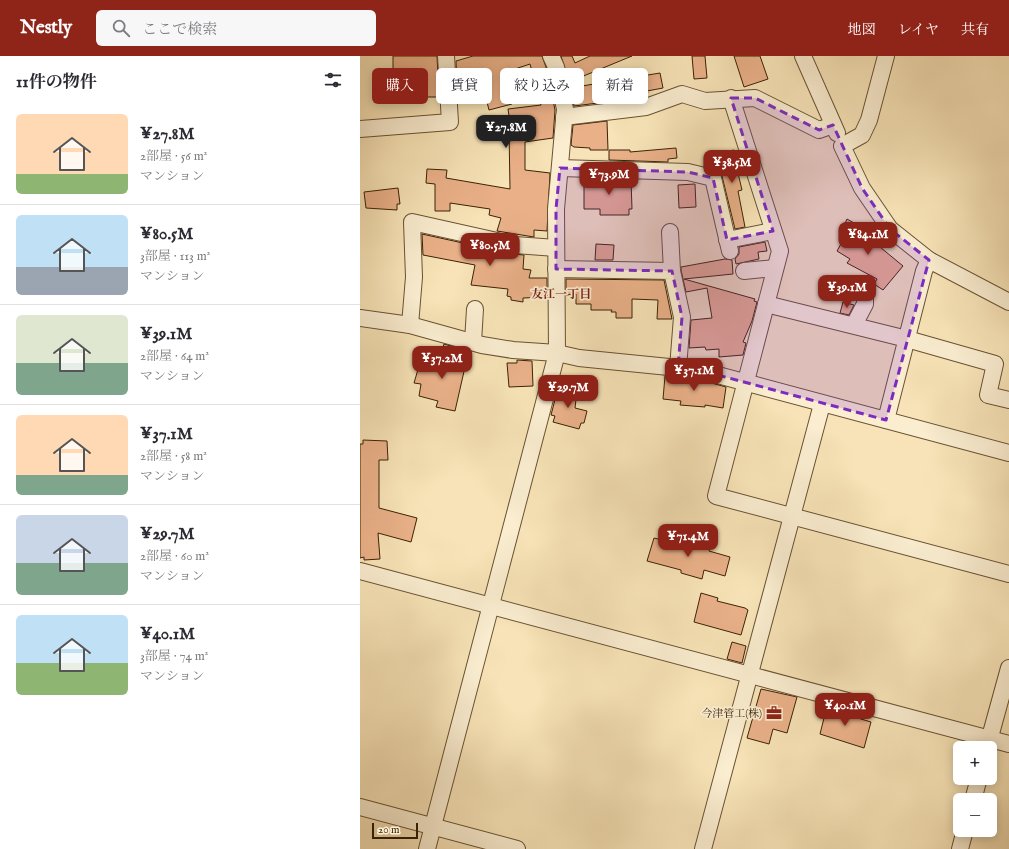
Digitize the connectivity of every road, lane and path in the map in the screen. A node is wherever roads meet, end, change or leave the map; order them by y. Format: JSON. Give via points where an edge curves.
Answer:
{"nodes":[{"id":1,"x":446,"y":56,"type":"edge"},
{"id":2,"x":551,"y":56,"type":"edge"},
{"id":3,"x":803,"y":56,"type":"edge"},
{"id":4,"x":886,"y":56,"type":"edge"},
{"id":5,"x":731,"y":98,"type":"junction"},
{"id":6,"x":564,"y":117,"type":"junction"},
{"id":7,"x":833,"y":125,"type":"junction"},
{"id":8,"x":360,"y":129,"type":"edge"},
{"id":9,"x":842,"y":146,"type":"junction"},
{"id":10,"x":560,"y":168,"type":"junction"},
{"id":11,"x":773,"y":231,"type":"junction"},
{"id":12,"x":670,"y":232,"type":"dead end"},
{"id":13,"x":556,"y":248,"type":"junction"},
{"id":14,"x":929,"y":260,"type":"junction"},
{"id":15,"x":775,"y":268,"type":"junction"},
{"id":16,"x":556,"y":269,"type":"junction"},
{"id":17,"x":672,"y":271,"type":"junction"},
{"id":18,"x":744,"y":271,"type":"dead end"},
{"id":19,"x":865,"y":295,"type":"dead end"},
{"id":20,"x":1009,"y":302,"type":"edge"},
{"id":21,"x":766,"y":304,"type":"junction"},
{"id":22,"x":475,"y":309,"type":"dead end"},
{"id":23,"x":360,"y":318,"type":"edge"},
{"id":24,"x":410,"y":325,"type":"junction"},
{"id":25,"x":854,"y":325,"type":"junction"},
{"id":26,"x":906,"y":339,"type":"junction"},
{"id":27,"x":473,"y":342,"type":"junction"},
{"id":28,"x":557,"y":353,"type":"junction"},
{"id":29,"x":678,"y":368,"type":"junction"},
{"id":30,"x":747,"y":383,"type":"junction"},
{"id":31,"x":1009,"y":400,"type":"edge"},
{"id":32,"x":822,"y":404,"type":"junction"},
{"id":33,"x":886,"y":420,"type":"junction"},
{"id":34,"x":1009,"y":453,"type":"edge"},
{"id":35,"x":792,"y":516,"type":"junction"},
{"id":36,"x":360,"y":571,"type":"edge"},
{"id":37,"x":1009,"y":574,"type":"edge"},
{"id":38,"x":491,"y":605,"type":"junction"},
{"id":39,"x":1009,"y":668,"type":"edge"},
{"id":40,"x":750,"y":675,"type":"junction"},
{"id":41,"x":981,"y":741,"type":"edge"},
{"id":42,"x":989,"y":741,"type":"edge"},
{"id":43,"x":997,"y":743,"type":"edge"},
{"id":44,"x":1009,"y":744,"type":"edge"},
{"id":45,"x":360,"y":807,"type":"edge"},
{"id":46,"x":433,"y":826,"type":"junction"},
{"id":47,"x":963,"y":837,"type":"edge"},
{"id":48,"x":427,"y":849,"type":"edge"},
{"id":49,"x":517,"y":849,"type":"edge"},
{"id":50,"x":703,"y":849,"type":"edge"},
{"id":51,"x":960,"y":849,"type":"edge"}],
"edges":[{"from":1,"to":8,"type":"street","via":[[450,122]]},
{"from":2,"to":6,"type":"street","via":[[556,67],[565,110]]},
{"from":3,"to":7,"type":"street"},
{"from":4,"to":9,"type":"street","via":[[869,120],[862,135]]},
{"from":5,"to":6,"type":"street","via":[[705,100],[682,94],[646,107]]},
{"from":5,"to":7,"type":"street","via":[[755,98],[818,130]]},
{"from":5,"to":11,"type":"street"},
{"from":6,"to":10,"type":"street"},
{"from":7,"to":9,"type":"street"},
{"from":9,"to":14,"type":"street","via":[[862,188],[890,229]]},
{"from":10,"to":11,"type":"street","via":[[688,172],[714,178],[729,245]]},
{"from":10,"to":13,"type":"street"},
{"from":11,"to":15,"type":"street","via":[[780,251]]},
{"from":12,"to":17,"type":"street"},
{"from":13,"to":16,"type":"street"},
{"from":13,"to":24,"type":"street","via":[[515,245],[412,222],[414,277]]},
{"from":14,"to":20,"type":"street"},
{"from":14,"to":26,"type":"street"},
{"from":15,"to":18,"type":"street"},
{"from":15,"to":21,"type":"street"},
{"from":16,"to":17,"type":"street"},
{"from":16,"to":28,"type":"street"},
{"from":17,"to":29,"type":"street","via":[[682,317]]},
{"from":19,"to":25,"type":"street","via":[[865,304]]},
{"from":21,"to":25,"type":"street"},
{"from":21,"to":30,"type":"street"},
{"from":22,"to":27,"type":"street"},
{"from":23,"to":24,"type":"street"},
{"from":24,"to":27,"type":"street"},
{"from":25,"to":26,"type":"street"},
{"from":26,"to":31,"type":"street","via":[[995,364],[988,395]]},
{"from":26,"to":33,"type":"street"},
{"from":27,"to":28,"type":"street","via":[[513,350]]},
{"from":28,"to":29,"type":"street","via":[[579,358]]},
{"from":28,"to":38,"type":"street"},
{"from":29,"to":30,"type":"street","via":[[699,370]]},
{"from":30,"to":32,"type":"street"},
{"from":30,"to":35,"type":"street","via":[[716,496]]},
{"from":32,"to":33,"type":"street"},
{"from":32,"to":35,"type":"street"},
{"from":33,"to":34,"type":"street"},
{"from":35,"to":37,"type":"street"},
{"from":35,"to":40,"type":"street"},
{"from":36,"to":38,"type":"street"},
{"from":38,"to":40,"type":"street"},
{"from":38,"to":46,"type":"street"},
{"from":39,"to":42,"type":"street"},
{"from":40,"to":41,"type":"street"},
{"from":40,"to":50,"type":"street"},
{"from":43,"to":44,"type":"street"},
{"from":45,"to":46,"type":"street"},
{"from":46,"to":48,"type":"street"},
{"from":46,"to":49,"type":"street"},
{"from":47,"to":51,"type":"street"}]}
